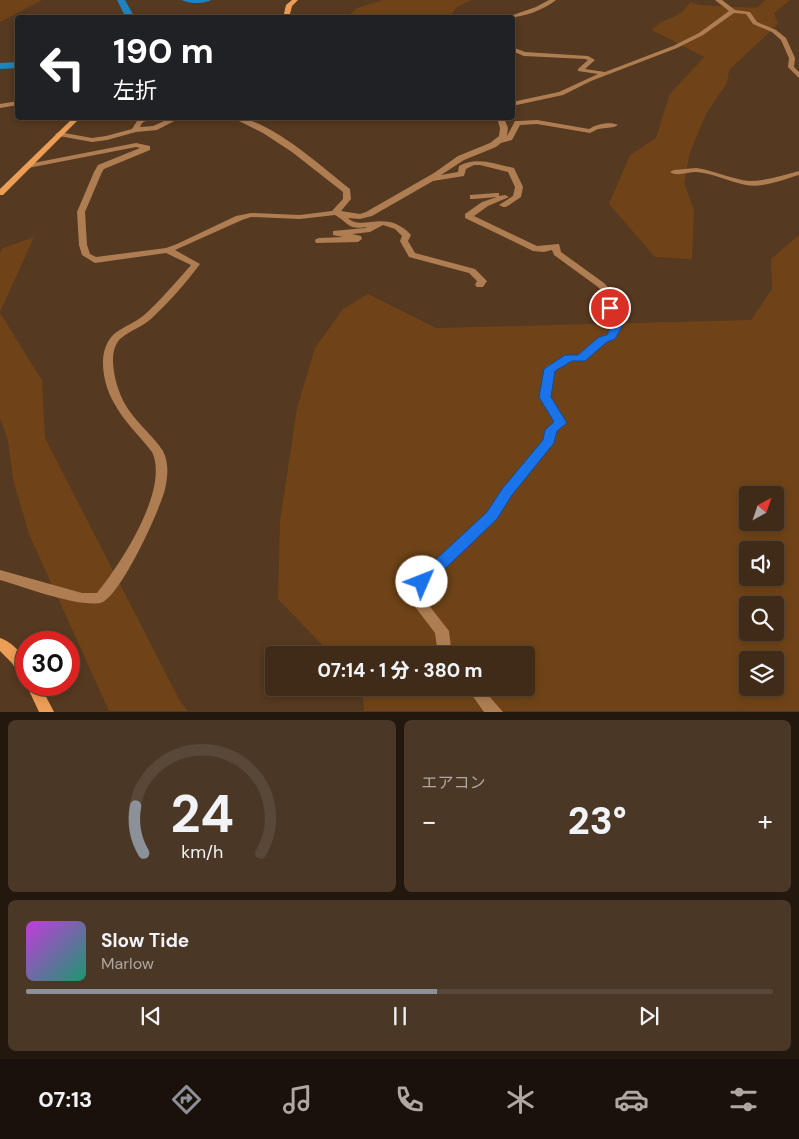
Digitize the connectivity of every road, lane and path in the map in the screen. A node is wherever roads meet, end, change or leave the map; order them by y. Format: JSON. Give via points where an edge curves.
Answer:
{"nodes":[{"id":1,"x":295,"y":0,"type":"edge"},
{"id":2,"x":552,"y":0,"type":"edge"},
{"id":3,"x":718,"y":0,"type":"edge"},
{"id":4,"x":710,"y":1,"type":"edge"},
{"id":5,"x":728,"y":6,"type":"junction"},
{"id":6,"x":734,"y":11,"type":"junction"},
{"id":7,"x":287,"y":15,"type":"edge"},
{"id":8,"x":515,"y":15,"type":"edge"},
{"id":9,"x":515,"y":50,"type":"edge"},
{"id":10,"x":524,"y":54,"type":"junction"},
{"id":11,"x":515,"y":58,"type":"edge"},
{"id":12,"x":608,"y":73,"type":"junction"},
{"id":13,"x":799,"y":76,"type":"edge"},
{"id":14,"x":515,"y":103,"type":"edge"},
{"id":15,"x":15,"y":104,"type":"edge"},
{"id":16,"x":0,"y":106,"type":"edge"},
{"id":17,"x":74,"y":120,"type":"edge"},
{"id":18,"x":142,"y":120,"type":"edge"},
{"id":19,"x":172,"y":120,"type":"edge"},
{"id":20,"x":242,"y":120,"type":"edge"},
{"id":21,"x":501,"y":120,"type":"edge"},
{"id":22,"x":614,"y":125,"type":"dead end"},
{"id":23,"x":135,"y":130,"type":"junction"},
{"id":24,"x":59,"y":134,"type":"junction"},
{"id":25,"x":497,"y":142,"type":"junction"},
{"id":26,"x":28,"y":166,"type":"junction"},
{"id":27,"x":674,"y":172,"type":"dead end"},
{"id":28,"x":799,"y":173,"type":"edge"},
{"id":29,"x":424,"y":182,"type":"junction"},
{"id":30,"x":0,"y":193,"type":"edge"},
{"id":31,"x":473,"y":197,"type":"dead end"},
{"id":32,"x":504,"y":201,"type":"junction"},
{"id":33,"x":338,"y":214,"type":"junction"},
{"id":34,"x":384,"y":222,"type":"junction"},
{"id":35,"x":319,"y":240,"type":"dead end"},
{"id":36,"x":167,"y":250,"type":"junction"},
{"id":37,"x":480,"y":285,"type":"dead end"},
{"id":38,"x":0,"y":575,"type":"edge"},
{"id":39,"x":0,"y":644,"type":"edge"},
{"id":40,"x":444,"y":646,"type":"edge"},
{"id":41,"x":15,"y":657,"type":"edge"},
{"id":42,"x":39,"y":696,"type":"edge"},
{"id":43,"x":480,"y":696,"type":"edge"},
{"id":44,"x":47,"y":712,"type":"edge"},
{"id":45,"x":496,"y":712,"type":"edge"}],
"edges":[{"from":1,"to":7,"type":"street","via":[[289,5]]},
{"from":2,"to":8,"type":"street"},
{"from":3,"to":5,"type":"street"},
{"from":4,"to":5,"type":"street"},
{"from":5,"to":6,"type":"street"},
{"from":6,"to":12,"type":"street","via":[[675,47]]},
{"from":6,"to":13,"type":"street","via":[[748,13],[755,23],[781,36],[789,48],[791,67]]},
{"from":9,"to":10,"type":"street"},
{"from":10,"to":11,"type":"street"},
{"from":10,"to":12,"type":"street","via":[[586,57],[592,60],[580,70]]},
{"from":12,"to":14,"type":"street","via":[[561,94]]},
{"from":15,"to":16,"type":"street"},
{"from":17,"to":24,"type":"street"},
{"from":18,"to":23,"type":"street"},
{"from":19,"to":23,"type":"street","via":[[154,128]]},
{"from":20,"to":33,"type":"street","via":[[315,165],[348,191]]},
{"from":21,"to":25,"type":"street","via":[[503,136]]},
{"from":22,"to":25,"type":"street","via":[[590,131],[537,122],[518,123],[509,138]]},
{"from":23,"to":24,"type":"street","via":[[92,140]]},
{"from":24,"to":26,"type":"street"},
{"from":25,"to":29,"type":"street","via":[[461,158]]},
{"from":26,"to":30,"type":"street"},
{"from":26,"to":36,"type":"street","via":[[136,145],[147,148],[101,167],[81,212],[83,245],[86,255],[95,260]]},
{"from":27,"to":28,"type":"street","via":[[696,170],[747,183],[766,182]]},
{"from":29,"to":32,"type":"street","via":[[461,174],[465,165],[479,163],[511,170],[519,187]]},
{"from":29,"to":33,"type":"street","via":[[369,214],[360,217]]},
{"from":31,"to":32,"type":"street"},
{"from":32,"to":40,"type":"street","via":[[485,204],[468,216],[536,249],[556,246],[557,253],[601,285],[613,298],[608,318],[619,321],[611,337],[603,339],[581,358],[570,358],[550,369],[545,397],[561,423],[551,430],[549,440],[492,515],[422,582],[417,600],[442,631]]},
{"from":33,"to":34,"type":"street","via":[[356,225]]},
{"from":33,"to":36,"type":"street","via":[[300,217],[251,215]]},
{"from":34,"to":35,"type":"street","via":[[367,230],[336,234],[358,239]]},
{"from":34,"to":37,"type":"street","via":[[407,235],[404,241],[412,255],[472,271],[482,280]]},
{"from":36,"to":38,"type":"street","via":[[196,264],[145,319],[118,336],[109,351],[110,382],[117,401],[160,458],[160,490],[144,529],[121,573],[100,598],[82,598]]},
{"from":39,"to":41,"type":"street"},
{"from":42,"to":44,"type":"street"},
{"from":43,"to":45,"type":"street"}]}
